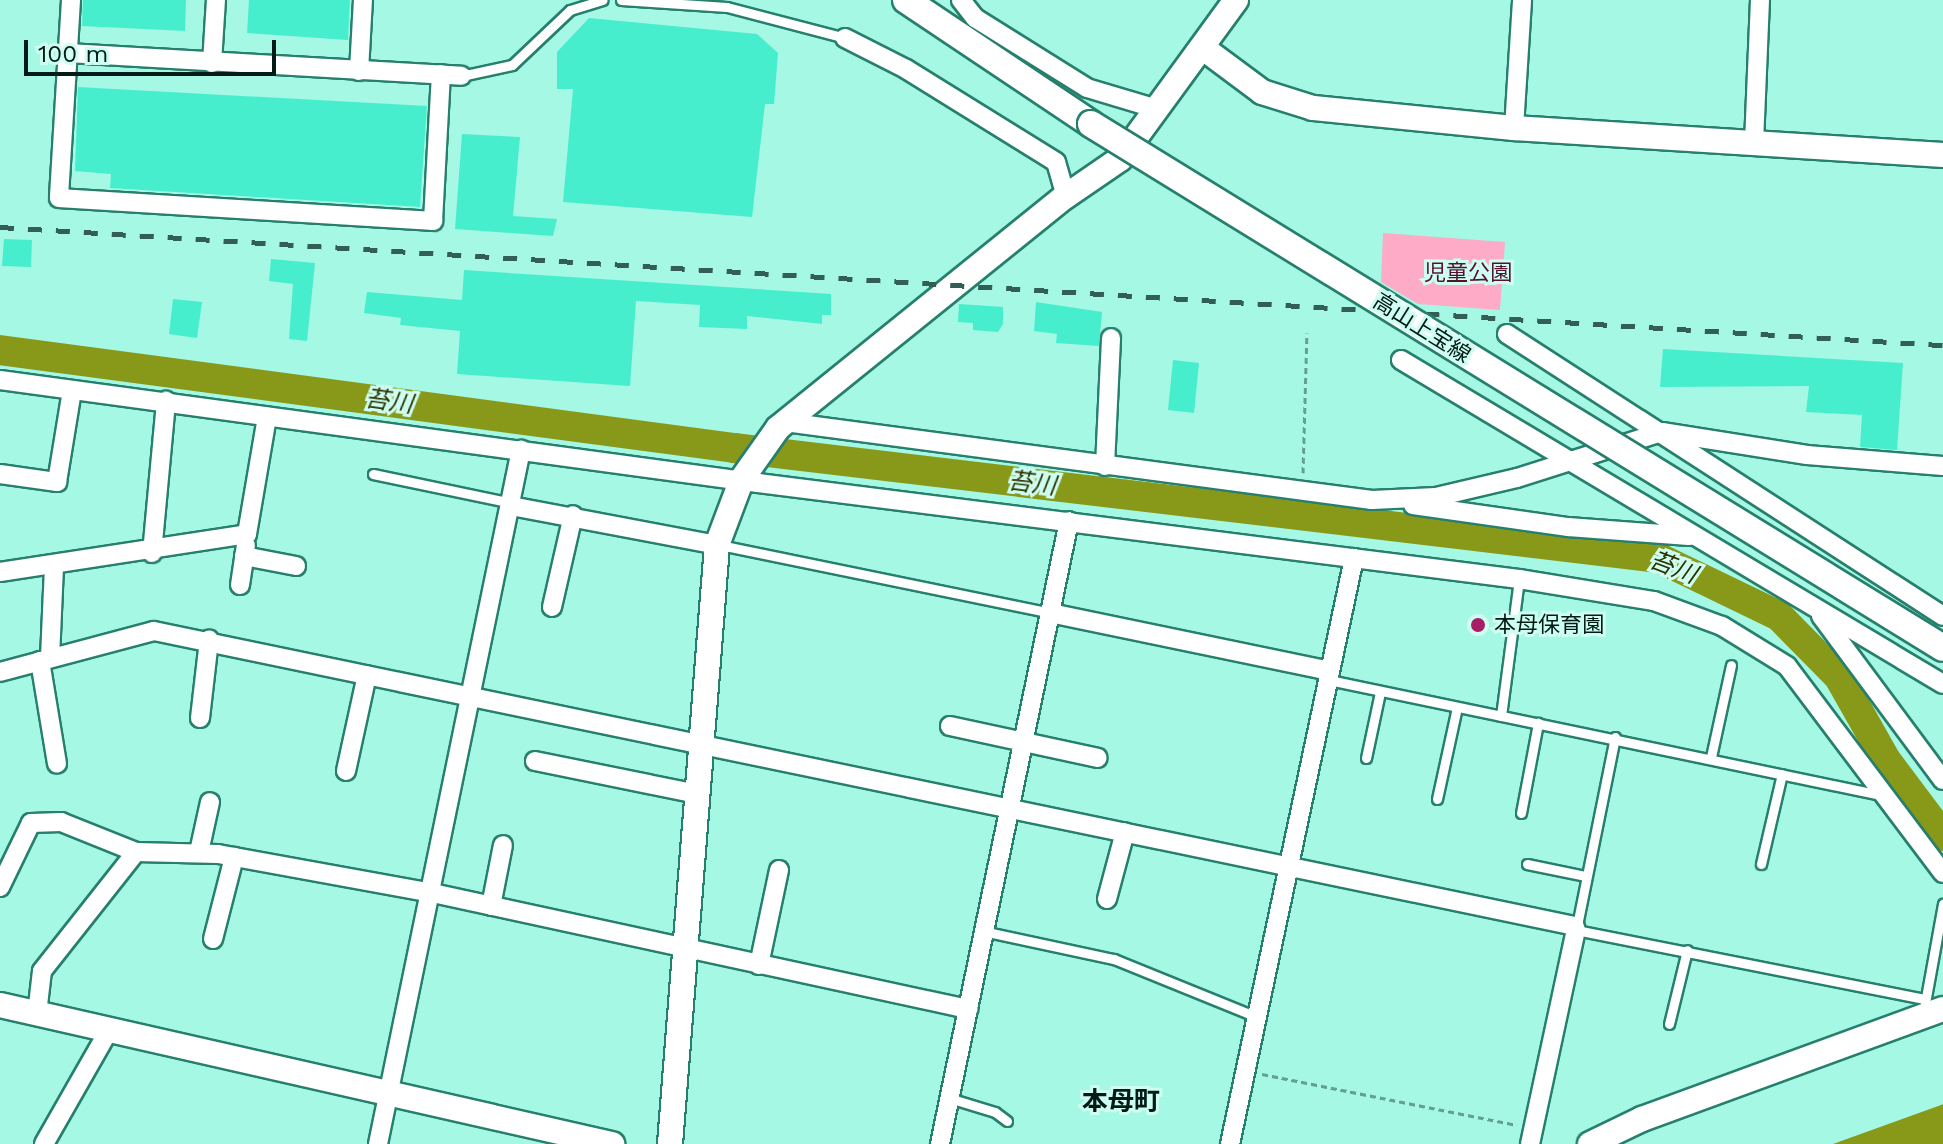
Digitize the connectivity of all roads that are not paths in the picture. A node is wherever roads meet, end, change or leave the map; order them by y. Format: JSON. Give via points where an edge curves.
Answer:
{"nodes":[{"id":1,"x":71,"y":0,"type":"edge"},
{"id":2,"x":216,"y":0,"type":"edge"},
{"id":3,"x":363,"y":0,"type":"edge"},
{"id":4,"x":602,"y":0,"type":"edge"},
{"id":5,"x":621,"y":0,"type":"edge"},
{"id":6,"x":906,"y":0,"type":"edge"},
{"id":7,"x":961,"y":0,"type":"edge"},
{"id":8,"x":1236,"y":0,"type":"edge"},
{"id":9,"x":1522,"y":0,"type":"edge"},
{"id":10,"x":1760,"y":0,"type":"edge"},
{"id":11,"x":845,"y":38,"type":"joint"},
{"id":12,"x":1203,"y":48,"type":"junction"},
{"id":13,"x":68,"y":53,"type":"junction"},
{"id":14,"x":212,"y":63,"type":"junction"},
{"id":15,"x":359,"y":71,"type":"junction"},
{"id":16,"x":441,"y":74,"type":"junction"},
{"id":17,"x":461,"y":76,"type":"joint"},
{"id":18,"x":1157,"y":109,"type":"junction"},
{"id":19,"x":1514,"y":128,"type":"junction"},
{"id":20,"x":1754,"y":143,"type":"junction"},
{"id":21,"x":1943,"y":155,"type":"edge"},
{"id":22,"x":1066,"y":196,"type":"junction"},
{"id":23,"x":1507,"y":334,"type":"dead end"},
{"id":24,"x":1111,"y":338,"type":"dead end"},
{"id":25,"x":1401,"y":360,"type":"dead end"},
{"id":26,"x":0,"y":380,"type":"edge"},
{"id":27,"x":72,"y":390,"type":"junction"},
{"id":28,"x":166,"y":401,"type":"junction"},
{"id":29,"x":267,"y":417,"type":"junction"},
{"id":30,"x":782,"y":425,"type":"junction"},
{"id":31,"x":1662,"y":432,"type":"junction"},
{"id":32,"x":521,"y":450,"type":"junction"},
{"id":33,"x":1573,"y":462,"type":"junction"},
{"id":34,"x":1105,"y":466,"type":"junction"},
{"id":35,"x":1943,"y":466,"type":"edge"},
{"id":36,"x":0,"y":474,"type":"edge"},
{"id":37,"x":373,"y":474,"type":"dead end"},
{"id":38,"x":743,"y":477,"type":"junction"},
{"id":39,"x":1372,"y":500,"type":"junction"},
{"id":40,"x":511,"y":504,"type":"junction"},
{"id":41,"x":573,"y":515,"type":"junction"},
{"id":42,"x":1069,"y":521,"type":"junction"},
{"id":43,"x":247,"y":534,"type":"junction"},
{"id":44,"x":1692,"y":536,"type":"junction"},
{"id":45,"x":717,"y":545,"type":"junction"},
{"id":46,"x":152,"y":553,"type":"junction"},
{"id":47,"x":244,"y":556,"type":"junction"},
{"id":48,"x":1354,"y":558,"type":"junction"},
{"id":49,"x":54,"y":565,"type":"junction"},
{"id":50,"x":296,"y":566,"type":"dead end"},
{"id":51,"x":0,"y":572,"type":"edge"},
{"id":52,"x":1519,"y":579,"type":"junction"},
{"id":53,"x":240,"y":585,"type":"dead end"},
{"id":54,"x":552,"y":607,"type":"dead end"},
{"id":55,"x":1815,"y":607,"type":"junction"},
{"id":56,"x":1050,"y":613,"type":"junction"},
{"id":57,"x":1943,"y":616,"type":"edge"},
{"id":58,"x":209,"y":640,"type":"junction"},
{"id":59,"x":1943,"y":648,"type":"edge"},
{"id":60,"x":45,"y":660,"type":"junction"},
{"id":61,"x":1731,"y":665,"type":"dead end"},
{"id":62,"x":0,"y":672,"type":"edge"},
{"id":63,"x":367,"y":675,"type":"junction"},
{"id":64,"x":1329,"y":675,"type":"junction"},
{"id":65,"x":1943,"y":684,"type":"edge"},
{"id":66,"x":1380,"y":692,"type":"junction"},
{"id":67,"x":471,"y":698,"type":"junction"},
{"id":68,"x":1457,"y":707,"type":"junction"},
{"id":69,"x":1501,"y":716,"type":"junction"},
{"id":70,"x":200,"y":718,"type":"dead end"},
{"id":71,"x":1538,"y":723,"type":"junction"},
{"id":72,"x":950,"y":726,"type":"dead end"},
{"id":73,"x":1615,"y":737,"type":"junction"},
{"id":74,"x":701,"y":743,"type":"junction"},
{"id":75,"x":1023,"y":743,"type":"junction"},
{"id":76,"x":1711,"y":757,"type":"junction"},
{"id":77,"x":1098,"y":758,"type":"dead end"},
{"id":78,"x":1366,"y":758,"type":"dead end"},
{"id":79,"x":535,"y":761,"type":"dead end"},
{"id":80,"x":57,"y":764,"type":"dead end"},
{"id":81,"x":346,"y":771,"type":"dead end"},
{"id":82,"x":1782,"y":774,"type":"junction"},
{"id":83,"x":1943,"y":780,"type":"edge"},
{"id":84,"x":697,"y":794,"type":"junction"},
{"id":85,"x":1885,"y":795,"type":"junction"},
{"id":86,"x":1437,"y":799,"type":"dead end"},
{"id":87,"x":210,"y":802,"type":"dead end"},
{"id":88,"x":1009,"y":807,"type":"junction"},
{"id":89,"x":1521,"y":813,"type":"dead end"},
{"id":90,"x":1125,"y":832,"type":"junction"},
{"id":91,"x":503,"y":845,"type":"dead end"},
{"id":92,"x":136,"y":852,"type":"junction"},
{"id":93,"x":199,"y":852,"type":"junction"},
{"id":94,"x":234,"y":857,"type":"junction"},
{"id":95,"x":1527,"y":864,"type":"dead end"},
{"id":96,"x":1761,"y":864,"type":"dead end"},
{"id":97,"x":1290,"y":868,"type":"junction"},
{"id":98,"x":779,"y":870,"type":"dead end"},
{"id":99,"x":1943,"y":873,"type":"edge"},
{"id":100,"x":1585,"y":876,"type":"junction"},
{"id":101,"x":0,"y":887,"type":"edge"},
{"id":102,"x":428,"y":892,"type":"junction"},
{"id":103,"x":1107,"y":899,"type":"dead end"},
{"id":104,"x":1943,"y":904,"type":"edge"},
{"id":105,"x":491,"y":906,"type":"junction"},
{"id":106,"x":1576,"y":928,"type":"junction"},
{"id":107,"x":983,"y":931,"type":"junction"},
{"id":108,"x":213,"y":939,"type":"dead end"},
{"id":109,"x":684,"y":949,"type":"junction"},
{"id":110,"x":1687,"y":950,"type":"junction"},
{"id":111,"x":759,"y":965,"type":"junction"},
{"id":112,"x":0,"y":1005,"type":"edge"},
{"id":113,"x":1932,"y":1007,"type":"edge"},
{"id":114,"x":968,"y":1009,"type":"junction"},
{"id":115,"x":37,"y":1014,"type":"junction"},
{"id":116,"x":1257,"y":1017,"type":"junction"},
{"id":117,"x":1669,"y":1024,"type":"dead end"},
{"id":118,"x":109,"y":1030,"type":"junction"},
{"id":119,"x":388,"y":1093,"type":"junction"},
{"id":120,"x":949,"y":1098,"type":"junction"},
{"id":121,"x":1007,"y":1121,"type":"dead end"},
{"id":122,"x":1531,"y":1136,"type":"edge"},
{"id":123,"x":44,"y":1144,"type":"edge"},
{"id":124,"x":378,"y":1144,"type":"edge"},
{"id":125,"x":612,"y":1144,"type":"edge"},
{"id":126,"x":670,"y":1144,"type":"edge"},
{"id":127,"x":940,"y":1144,"type":"edge"},
{"id":128,"x":1230,"y":1144,"type":"edge"},
{"id":129,"x":1590,"y":1144,"type":"edge"}],
"edges":[{"from":1,"to":13,"type":"street"},
{"from":2,"to":14,"type":"street"},
{"from":3,"to":15,"type":"street"},
{"from":4,"to":17,"type":"lane","via":[[570,10],[512,65]]},
{"from":5,"to":11,"type":"lane","via":[[727,7]]},
{"from":6,"to":59,"type":"main road","name":"高山上宝線","bridge":true,"via":[[1091,124]]},
{"from":7,"to":18,"type":"street","via":[[975,18],[1087,88]]},
{"from":8,"to":12,"type":"street"},
{"from":9,"to":19,"type":"street"},
{"from":10,"to":20,"type":"street"},
{"from":11,"to":22,"type":"street","via":[[906,69],[1056,162]]},
{"from":12,"to":18,"type":"street"},
{"from":12,"to":19,"type":"street","via":[[1241,80],[1287,101]]},
{"from":13,"to":14,"type":"street"},
{"from":13,"to":16,"type":"street","via":[[59,198],[433,221]]},
{"from":14,"to":15,"type":"street"},
{"from":15,"to":16,"type":"street"},
{"from":16,"to":17,"type":"street"},
{"from":18,"to":22,"type":"street","via":[[1120,159]]},
{"from":19,"to":20,"type":"street"},
{"from":20,"to":21,"type":"street"},
{"from":22,"to":30,"type":"street"},
{"from":23,"to":31,"type":"street"},
{"from":24,"to":34,"type":"street"},
{"from":25,"to":33,"type":"street"},
{"from":26,"to":27,"type":"street"},
{"from":27,"to":28,"type":"street"},
{"from":27,"to":36,"type":"street","via":[[57,482]]},
{"from":28,"to":29,"type":"street"},
{"from":28,"to":46,"type":"street"},
{"from":29,"to":32,"type":"street"},
{"from":29,"to":43,"type":"street"},
{"from":30,"to":34,"type":"street"},
{"from":30,"to":38,"type":"street"},
{"from":31,"to":33,"type":"street"},
{"from":31,"to":35,"type":"street","via":[[1807,455]]},
{"from":31,"to":57,"type":"street"},
{"from":32,"to":38,"type":"street"},
{"from":32,"to":40,"type":"street"},
{"from":33,"to":39,"type":"street","via":[[1436,497]]},
{"from":33,"to":44,"type":"street"},
{"from":34,"to":39,"type":"street"},
{"from":37,"to":40,"type":"lane"},
{"from":38,"to":42,"type":"street"},
{"from":38,"to":45,"type":"street"},
{"from":39,"to":44,"type":"street","via":[[1568,527]]},
{"from":40,"to":41,"type":"street"},
{"from":40,"to":67,"type":"street"},
{"from":41,"to":45,"type":"street"},
{"from":41,"to":54,"type":"street"},
{"from":42,"to":48,"type":"street"},
{"from":42,"to":56,"type":"street"},
{"from":43,"to":46,"type":"street"},
{"from":43,"to":47,"type":"street"},
{"from":44,"to":55,"type":"street"},
{"from":45,"to":56,"type":"lane"},
{"from":45,"to":74,"type":"street"},
{"from":46,"to":49,"type":"street"},
{"from":47,"to":50,"type":"street"},
{"from":47,"to":53,"type":"street"},
{"from":48,"to":52,"type":"street"},
{"from":48,"to":64,"type":"street"},
{"from":49,"to":51,"type":"street"},
{"from":49,"to":60,"type":"street"},
{"from":52,"to":69,"type":"lane"},
{"from":52,"to":85,"type":"street","via":[[1678,607],[1764,650],[1787,666]]},
{"from":55,"to":65,"type":"street"},
{"from":55,"to":83,"type":"street"},
{"from":56,"to":64,"type":"street"},
{"from":56,"to":75,"type":"street"},
{"from":58,"to":60,"type":"street","via":[[154,631]]},
{"from":58,"to":63,"type":"street"},
{"from":58,"to":70,"type":"street"},
{"from":60,"to":62,"type":"street"},
{"from":60,"to":80,"type":"street"},
{"from":61,"to":76,"type":"lane"},
{"from":63,"to":67,"type":"street"},
{"from":63,"to":81,"type":"street"},
{"from":64,"to":66,"type":"lane"},
{"from":64,"to":97,"type":"street"},
{"from":66,"to":68,"type":"lane"},
{"from":66,"to":78,"type":"lane"},
{"from":67,"to":74,"type":"street"},
{"from":67,"to":102,"type":"street"},
{"from":68,"to":69,"type":"lane"},
{"from":68,"to":86,"type":"lane"},
{"from":69,"to":71,"type":"lane"},
{"from":71,"to":73,"type":"lane"},
{"from":71,"to":89,"type":"lane"},
{"from":72,"to":75,"type":"street"},
{"from":73,"to":76,"type":"lane"},
{"from":73,"to":100,"type":"lane"},
{"from":74,"to":84,"type":"street"},
{"from":74,"to":88,"type":"street"},
{"from":75,"to":77,"type":"street"},
{"from":75,"to":88,"type":"street"},
{"from":76,"to":82,"type":"lane"},
{"from":79,"to":84,"type":"street"},
{"from":82,"to":85,"type":"lane"},
{"from":82,"to":96,"type":"lane"},
{"from":84,"to":109,"type":"street"},
{"from":85,"to":99,"type":"street"},
{"from":87,"to":93,"type":"street"},
{"from":88,"to":90,"type":"street"},
{"from":88,"to":107,"type":"street"},
{"from":90,"to":97,"type":"street"},
{"from":90,"to":103,"type":"street"},
{"from":91,"to":105,"type":"street"},
{"from":92,"to":93,"type":"street"},
{"from":92,"to":101,"type":"street","via":[[61,822],[40,820],[31,823]]},
{"from":92,"to":115,"type":"street","via":[[42,971]]},
{"from":93,"to":94,"type":"street"},
{"from":94,"to":102,"type":"street"},
{"from":94,"to":108,"type":"street"},
{"from":95,"to":100,"type":"lane"},
{"from":97,"to":106,"type":"street"},
{"from":97,"to":116,"type":"street"},
{"from":98,"to":111,"type":"street"},
{"from":100,"to":106,"type":"lane"},
{"from":102,"to":105,"type":"street"},
{"from":102,"to":119,"type":"street"},
{"from":104,"to":113,"type":"lane"},
{"from":105,"to":109,"type":"street"},
{"from":106,"to":110,"type":"lane"},
{"from":106,"to":122,"type":"street"},
{"from":107,"to":114,"type":"street"},
{"from":107,"to":116,"type":"lane","via":[[1114,959]]},
{"from":109,"to":111,"type":"street"},
{"from":109,"to":126,"type":"street"},
{"from":110,"to":113,"type":"lane"},
{"from":110,"to":117,"type":"lane"},
{"from":111,"to":114,"type":"street"},
{"from":112,"to":115,"type":"street"},
{"from":113,"to":129,"type":"street"},
{"from":114,"to":120,"type":"street"},
{"from":115,"to":118,"type":"street"},
{"from":116,"to":128,"type":"street"},
{"from":118,"to":119,"type":"street"},
{"from":118,"to":123,"type":"street"},
{"from":119,"to":124,"type":"street"},
{"from":119,"to":125,"type":"street"},
{"from":120,"to":121,"type":"lane"},
{"from":120,"to":127,"type":"street"}]}
